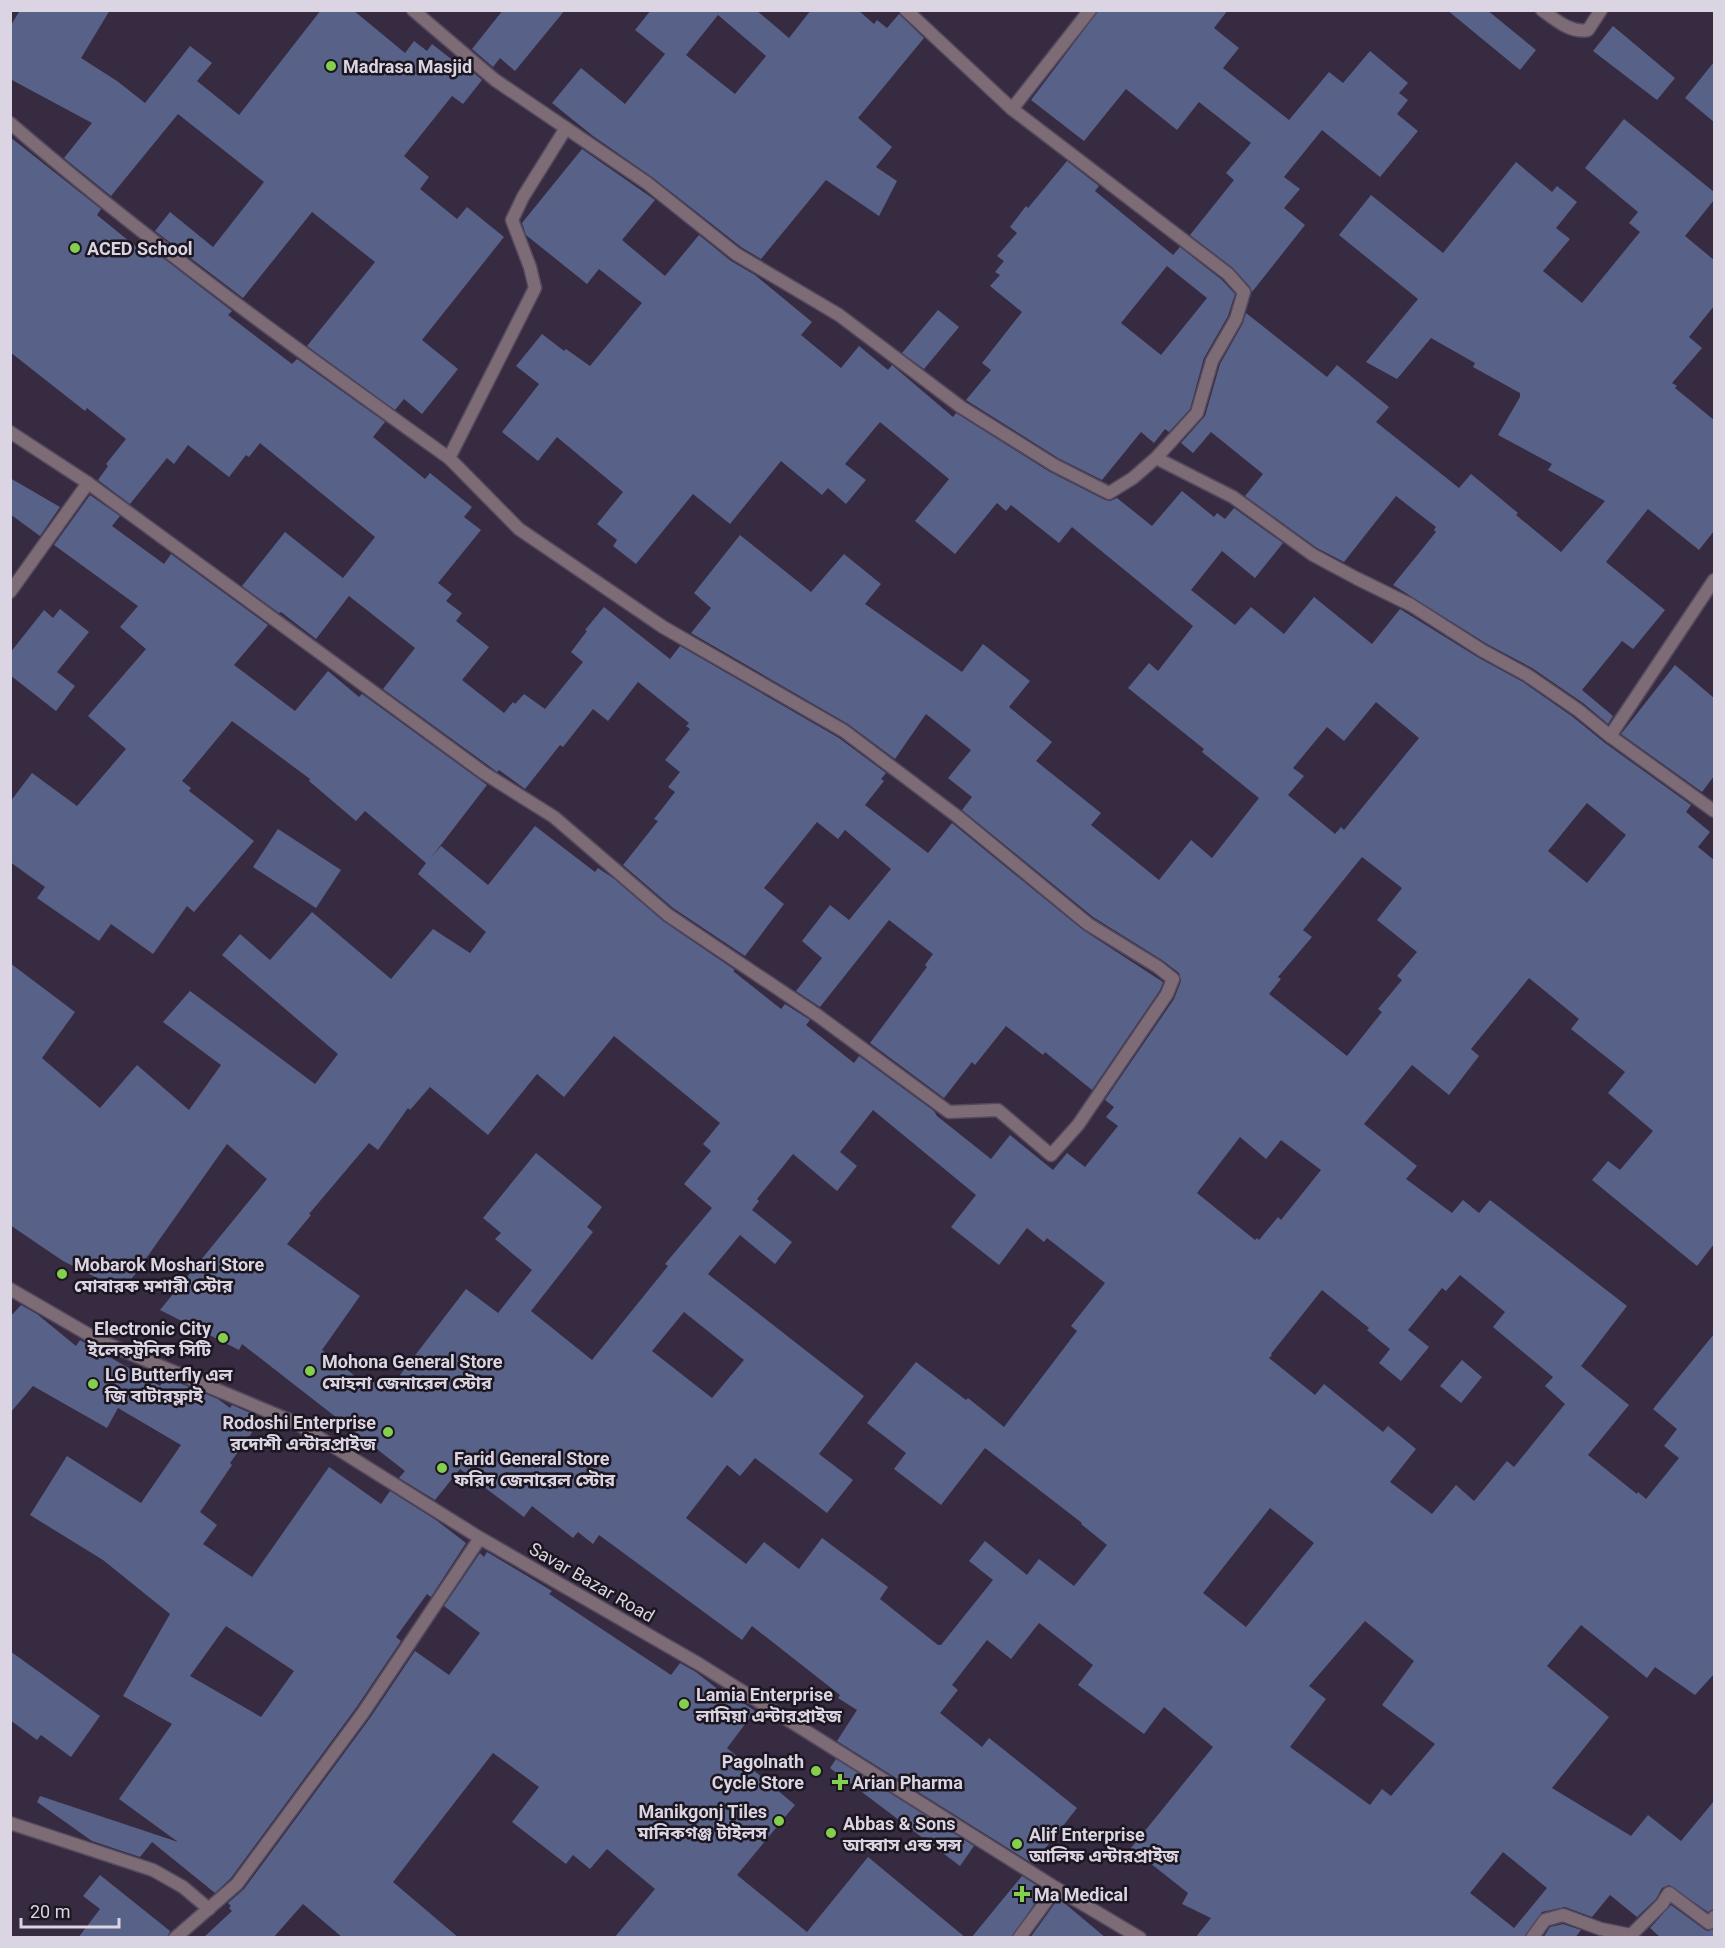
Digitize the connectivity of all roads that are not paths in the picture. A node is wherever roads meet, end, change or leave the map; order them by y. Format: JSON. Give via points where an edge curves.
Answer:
{"nodes":[{"id":1,"x":414,"y":10,"type":"edge"},
{"id":2,"x":906,"y":10,"type":"edge"},
{"id":3,"x":1090,"y":10,"type":"edge"},
{"id":4,"x":1542,"y":10,"type":"edge"},
{"id":5,"x":1600,"y":10,"type":"edge"},
{"id":6,"x":1012,"y":109,"type":"junction"},
{"id":7,"x":10,"y":123,"type":"edge"},
{"id":8,"x":566,"y":128,"type":"junction"},
{"id":9,"x":10,"y":432,"type":"edge"},
{"id":10,"x":450,"y":458,"type":"junction"},
{"id":11,"x":1156,"y":458,"type":"junction"},
{"id":12,"x":88,"y":483,"type":"junction"},
{"id":13,"x":1714,"y":580,"type":"edge"},
{"id":14,"x":10,"y":592,"type":"edge"},
{"id":15,"x":1610,"y":736,"type":"junction"},
{"id":16,"x":1714,"y":811,"type":"edge"},
{"id":17,"x":10,"y":1289,"type":"edge"},
{"id":18,"x":480,"y":1538,"type":"junction"},
{"id":19,"x":10,"y":1823,"type":"edge"},
{"id":20,"x":1056,"y":1888,"type":"junction"},
{"id":21,"x":209,"y":1908,"type":"junction"},
{"id":22,"x":1714,"y":1917,"type":"edge"},
{"id":23,"x":176,"y":1938,"type":"edge"},
{"id":24,"x":1019,"y":1938,"type":"edge"},
{"id":25,"x":1140,"y":1938,"type":"edge"},
{"id":26,"x":1532,"y":1938,"type":"edge"}],
"edges":[{"from":1,"to":8,"type":"street","via":[[495,80]]},
{"from":2,"to":6,"type":"street"},
{"from":3,"to":6,"type":"street"},
{"from":4,"to":5,"type":"street","via":[[1579,31],[1588,30]]},
{"from":6,"to":11,"type":"street","via":[[1228,274],[1244,292],[1236,319],[1212,361],[1197,413]]},
{"from":7,"to":10,"type":"street","via":[[80,183],[270,330]]},
{"from":8,"to":10,"type":"street","via":[[512,220],[535,288]]},
{"from":8,"to":11,"type":"street","via":[[646,183],[736,254],[839,315],[961,406],[1054,465],[1109,493]]},
{"from":9,"to":12,"type":"street"},
{"from":10,"to":12,"type":"street","via":[[519,529],[663,627],[844,731],[958,817],[1088,924],[1173,979],[1167,994],[1085,1116],[1051,1155],[998,1110],[949,1112],[817,1015],[668,915],[554,817],[484,773]]},
{"from":11,"to":15,"type":"street","via":[[1233,497],[1313,555],[1411,605],[1527,675]]},
{"from":12,"to":14,"type":"street"},
{"from":13,"to":15,"type":"street"},
{"from":15,"to":16,"type":"street"},
{"from":17,"to":18,"type":"street","name":"Savar Bazar Road","via":[[98,1340],[296,1424]]},
{"from":18,"to":20,"type":"street","name":"Savar Bazar Road","via":[[699,1664]]},
{"from":18,"to":21,"type":"street","via":[[363,1713],[237,1884]]},
{"from":19,"to":21,"type":"street","via":[[153,1870]]},
{"from":20,"to":24,"type":"street"},
{"from":20,"to":25,"type":"street","name":"Savar Bazar Road"},
{"from":21,"to":23,"type":"street"},
{"from":22,"to":26,"type":"street","via":[[1709,1923],[1669,1893],[1631,1935],[1563,1915],[1545,1920]]}]}
